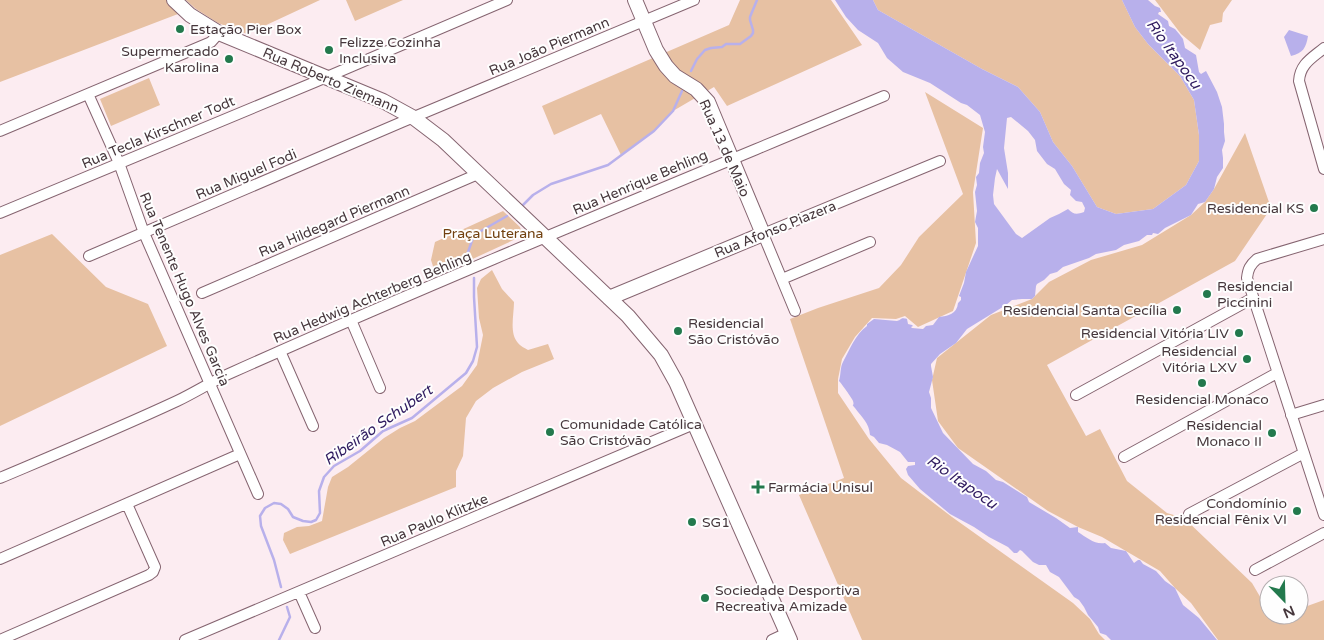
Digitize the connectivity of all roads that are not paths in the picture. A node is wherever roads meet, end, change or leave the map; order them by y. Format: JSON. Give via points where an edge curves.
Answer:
{"nodes":[{"id":1,"x":174,"y":0,"type":"edge"},
{"id":2,"x":507,"y":0,"type":"edge"},
{"id":3,"x":635,"y":0,"type":"edge"},
{"id":4,"x":694,"y":0,"type":"edge"},
{"id":5,"x":644,"y":21,"type":"junction"},
{"id":6,"x":219,"y":33,"type":"junction"},
{"id":7,"x":1324,"y":48,"type":"edge"},
{"id":8,"x":326,"y":77,"type":"junction"},
{"id":9,"x":88,"y":94,"type":"junction"},
{"id":10,"x":884,"y":96,"type":"dead end"},
{"id":11,"x":414,"y":118,"type":"junction"},
{"id":12,"x":0,"y":131,"type":"edge"},
{"id":13,"x":732,"y":159,"type":"junction"},
{"id":14,"x":940,"y":161,"type":"dead end"},
{"id":15,"x":119,"y":163,"type":"junction"},
{"id":16,"x":1324,"y":168,"type":"edge"},
{"id":17,"x":478,"y":174,"type":"junction"},
{"id":18,"x":0,"y":213,"type":"edge"},
{"id":19,"x":144,"y":233,"type":"junction"},
{"id":20,"x":763,"y":234,"type":"junction"},
{"id":21,"x":545,"y":237,"type":"junction"},
{"id":22,"x":1324,"y":239,"type":"edge"},
{"id":23,"x":869,"y":240,"type":"dead end"},
{"id":24,"x":89,"y":256,"type":"dead end"},
{"id":25,"x":781,"y":276,"type":"junction"},
{"id":26,"x":202,"y":293,"type":"dead end"},
{"id":27,"x":609,"y":298,"type":"junction"},
{"id":28,"x":1253,"y":298,"type":"junction"},
{"id":29,"x":796,"y":310,"type":"dead end"},
{"id":30,"x":351,"y":320,"type":"junction"},
{"id":31,"x":280,"y":351,"type":"junction"},
{"id":32,"x":1278,"y":373,"type":"junction"},
{"id":33,"x":210,"y":383,"type":"junction"},
{"id":34,"x":380,"y":388,"type":"dead end"},
{"id":35,"x":1076,"y":395,"type":"dead end"},
{"id":36,"x":1324,"y":405,"type":"edge"},
{"id":37,"x":1291,"y":415,"type":"junction"},
{"id":38,"x":694,"y":424,"type":"junction"},
{"id":39,"x":313,"y":426,"type":"dead end"},
{"id":40,"x":1304,"y":453,"type":"junction"},
{"id":41,"x":240,"y":454,"type":"junction"},
{"id":42,"x":1124,"y":457,"type":"dead end"},
{"id":43,"x":0,"y":478,"type":"edge"},
{"id":44,"x":258,"y":494,"type":"dead end"},
{"id":45,"x":128,"y":504,"type":"junction"},
{"id":46,"x":1189,"y":514,"type":"dead end"},
{"id":47,"x":1324,"y":516,"type":"edge"},
{"id":48,"x":1324,"y":533,"type":"edge"},
{"id":49,"x":0,"y":559,"type":"edge"},
{"id":50,"x":1255,"y":570,"type":"dead end"},
{"id":51,"x":299,"y":592,"type":"junction"},
{"id":52,"x":315,"y":628,"type":"dead end"},
{"id":53,"x":788,"y":637,"type":"edge"},
{"id":54,"x":0,"y":640,"type":"edge"},
{"id":55,"x":185,"y":640,"type":"edge"},
{"id":56,"x":772,"y":640,"type":"edge"}],
"edges":[{"from":1,"to":6,"type":"main road","name":"Rua Roberto Ziemann","via":[[190,15]]},
{"from":2,"to":8,"type":"street","name":"Rua Tecla Kirschner Todt"},
{"from":3,"to":5,"type":"main road","name":"Rua 13 de Maio"},
{"from":4,"to":5,"type":"street","name":"Rua João Piermann"},
{"from":5,"to":11,"type":"street","name":"Rua João Piermann"},
{"from":5,"to":13,"type":"main road","name":"Rua 13 de Maio","via":[[666,66],[708,102]]},
{"from":6,"to":8,"type":"main road","name":"Rua Roberto Ziemann"},
{"from":6,"to":9,"type":"street","via":[[211,42]]},
{"from":7,"to":16,"type":"street","via":[[1302,67],[1299,81]]},
{"from":8,"to":11,"type":"main road","name":"Rua Roberto Ziemann","via":[[384,101]]},
{"from":8,"to":15,"type":"street","name":"Rua Tecla Kirschner Todt"},
{"from":9,"to":12,"type":"street"},
{"from":9,"to":15,"type":"street","name":"Rua Tenente Hugo Alves Garcia"},
{"from":10,"to":13,"type":"street","name":"Rua Henrique Behling"},
{"from":11,"to":17,"type":"main road","name":"Rua Roberto Ziemann","via":[[443,140]]},
{"from":11,"to":19,"type":"street","name":"Rua Miguel Fodi"},
{"from":13,"to":20,"type":"main road","name":"Rua 13 de Maio"},
{"from":13,"to":21,"type":"street","name":"Rua Henrique Behling"},
{"from":14,"to":20,"type":"street","name":"Rua Afonso Piazera"},
{"from":15,"to":18,"type":"street","name":"Rua Tecla Kirschner Todt"},
{"from":15,"to":19,"type":"street","name":"Rua Tenente Hugo Alves Garcia"},
{"from":17,"to":21,"type":"main road","name":"Rua Roberto Ziemann"},
{"from":17,"to":26,"type":"street","name":"Rua Hildegard Piermann"},
{"from":19,"to":24,"type":"street","name":"Rua Miguel Fodi"},
{"from":19,"to":33,"type":"street","name":"Rua Tenente Hugo Alves Garcia"},
{"from":20,"to":25,"type":"street","name":"Rua 13 de Maio"},
{"from":20,"to":27,"type":"main road","name":"Rua Afonso Piazera"},
{"from":21,"to":27,"type":"main road","name":"Rua Roberto Ziemann"},
{"from":21,"to":30,"type":"street","name":"Rua Hedwig Achterberg Behling"},
{"from":22,"to":28,"type":"street","via":[[1257,259],[1251,264],[1247,278]]},
{"from":23,"to":25,"type":"street"},
{"from":25,"to":29,"type":"street","name":"Rua 13 de Maio"},
{"from":27,"to":38,"type":"main road","name":"Rua Roberto Ziemann","via":[[661,355]]},
{"from":28,"to":32,"type":"street"},
{"from":28,"to":35,"type":"street"},
{"from":30,"to":31,"type":"street","name":"Rua Hedwig Achterberg Behling"},
{"from":30,"to":34,"type":"street"},
{"from":31,"to":33,"type":"street","name":"Rua Hedwig Achterberg Behling"},
{"from":31,"to":39,"type":"street"},
{"from":32,"to":37,"type":"street"},
{"from":32,"to":42,"type":"street"},
{"from":33,"to":41,"type":"street","name":"Rua Tenente Hugo Alves Garcia"},
{"from":33,"to":43,"type":"street","name":"Rua Hedwig Achterberg Behling","via":[[155,411]]},
{"from":36,"to":37,"type":"street"},
{"from":37,"to":40,"type":"street"},
{"from":38,"to":51,"type":"street","name":"Rua Paulo Klitzke"},
{"from":38,"to":53,"type":"main road","name":"Rua Roberto Ziemann"},
{"from":40,"to":46,"type":"street"},
{"from":40,"to":47,"type":"street"},
{"from":41,"to":44,"type":"street","name":"Rua Tenente Hugo Alves Garcia"},
{"from":41,"to":45,"type":"street"},
{"from":45,"to":49,"type":"street"},
{"from":45,"to":54,"type":"street","via":[[155,568],[153,572]]},
{"from":48,"to":50,"type":"street"},
{"from":51,"to":52,"type":"street"},
{"from":51,"to":55,"type":"street","name":"Rua Paulo Klitzke"},
{"from":53,"to":56,"type":"street"}]}
